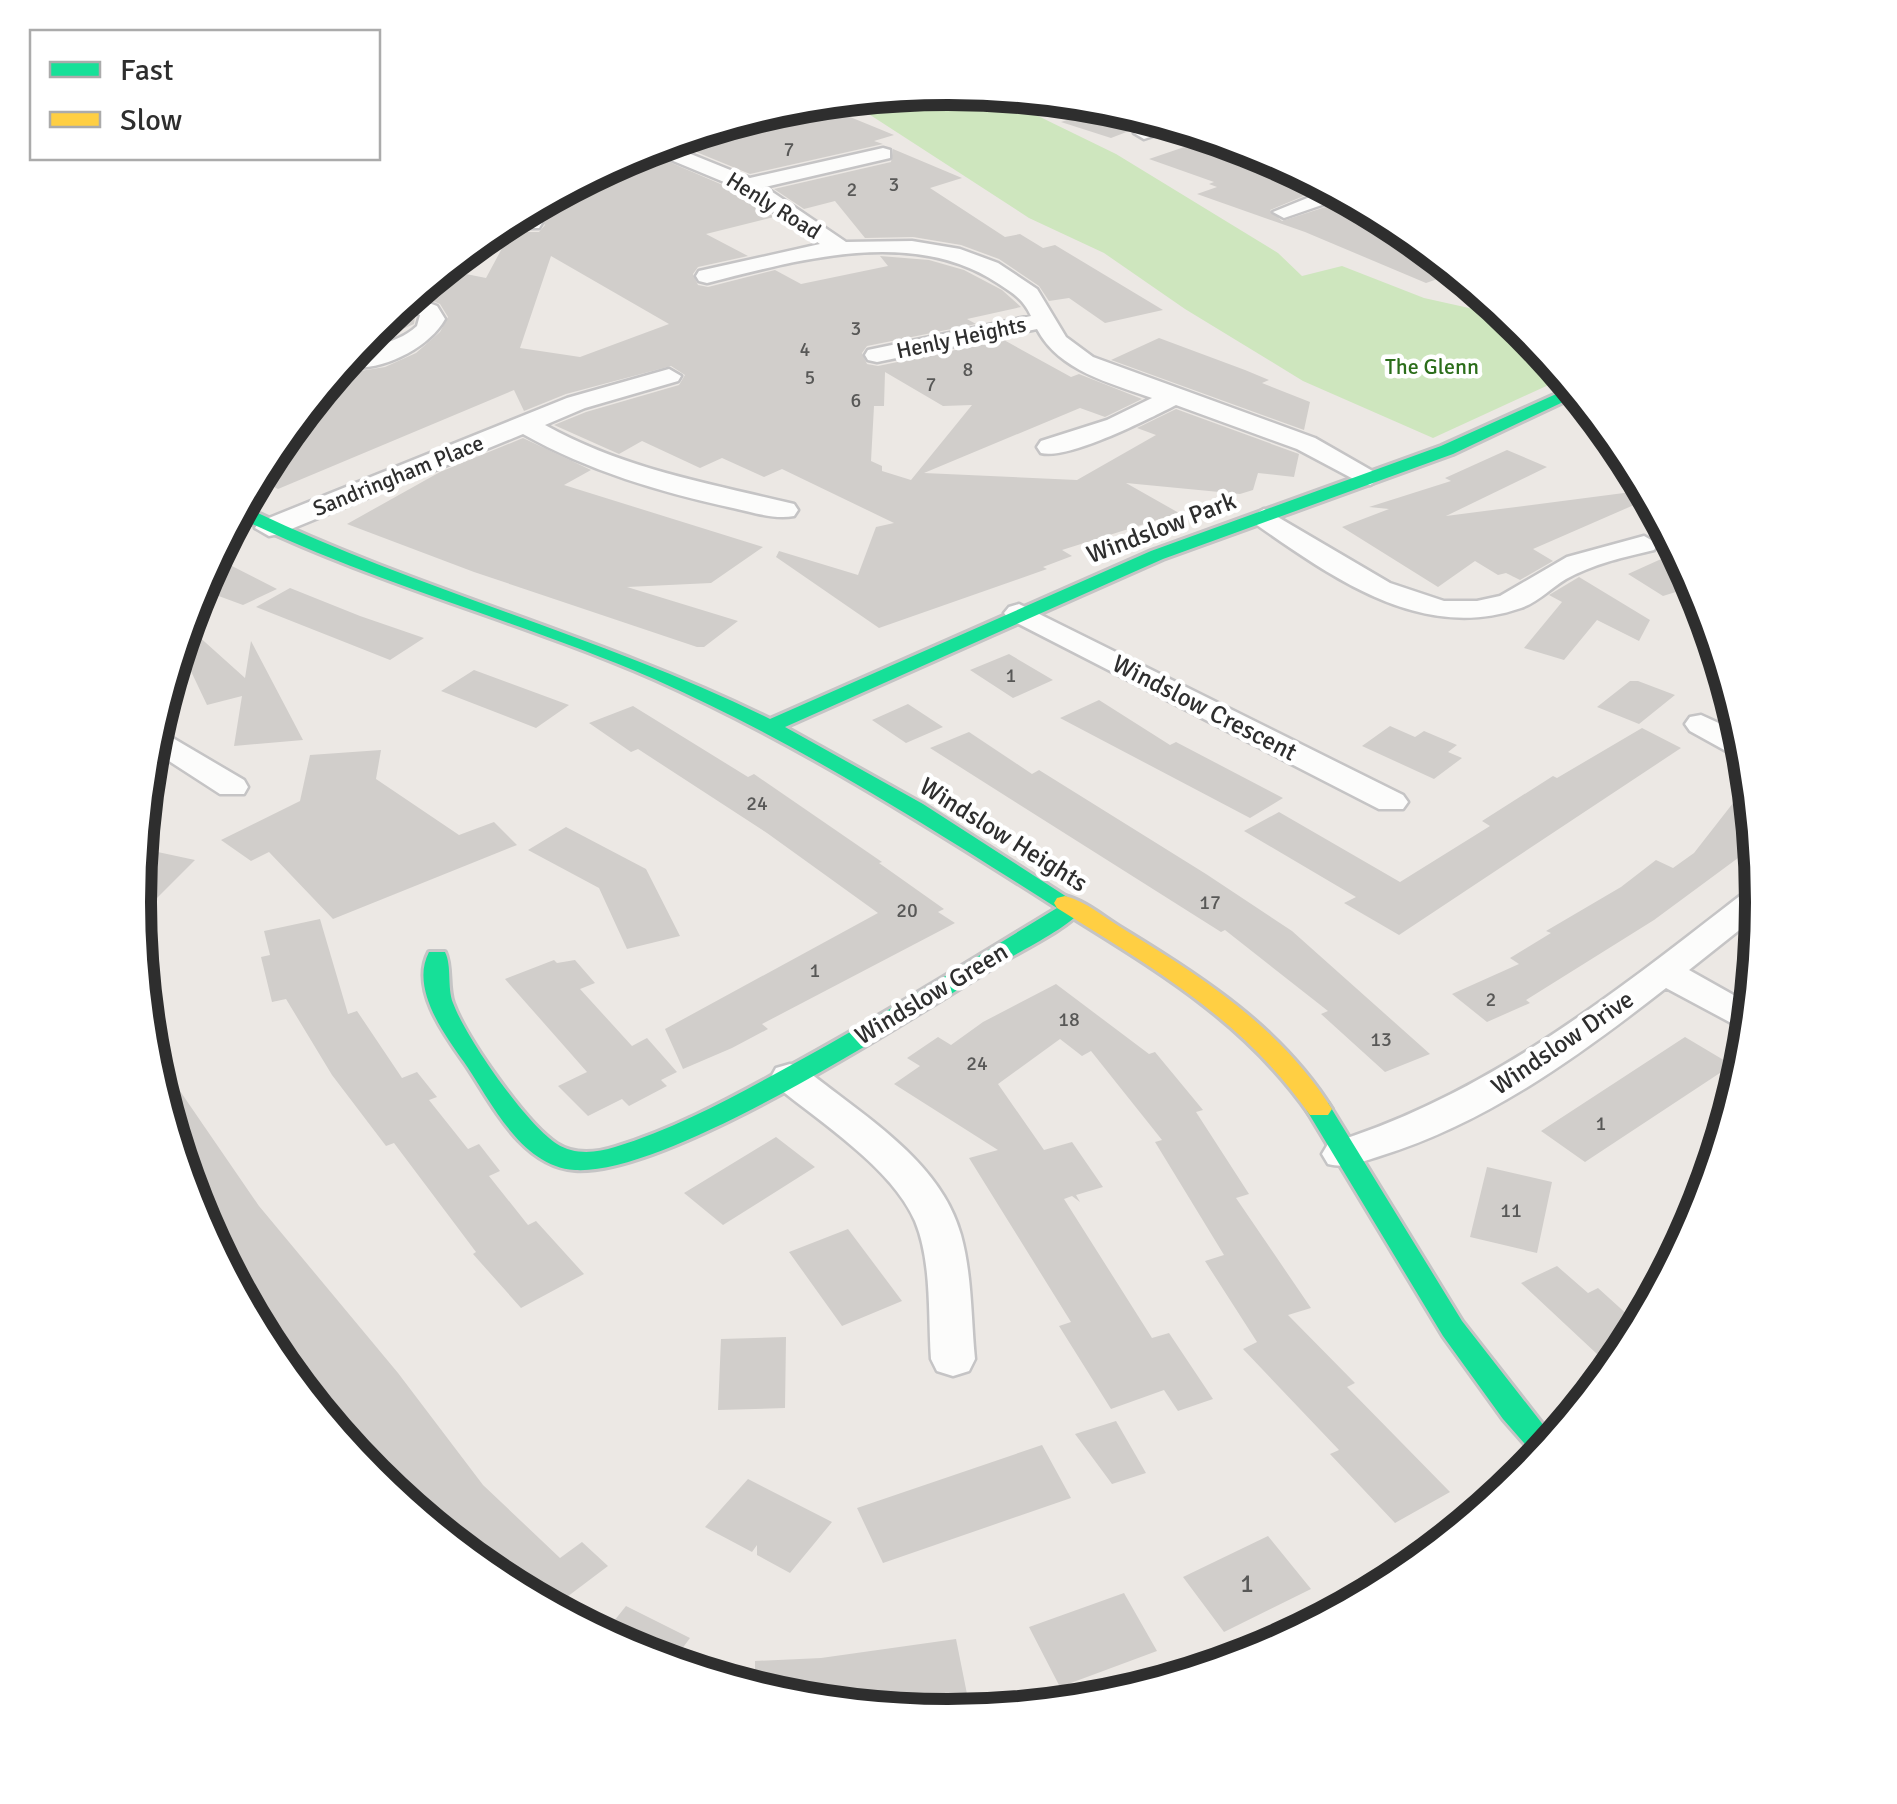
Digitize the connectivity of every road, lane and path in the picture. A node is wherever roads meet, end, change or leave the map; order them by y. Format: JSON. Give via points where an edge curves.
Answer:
{"nodes":[{"id":1,"x":1152,"y":131,"type":"edge"},
{"id":2,"x":1144,"y":134,"type":"dead end"},
{"id":3,"x":673,"y":154,"type":"edge"},
{"id":4,"x":883,"y":154,"type":"dead end"},
{"id":5,"x":748,"y":185,"type":"junction"},
{"id":6,"x":1322,"y":198,"type":"edge"},
{"id":7,"x":1284,"y":212,"type":"dead end"},
{"id":8,"x":839,"y":247,"type":"junction"},
{"id":9,"x":707,"y":276,"type":"dead end"},
{"id":10,"x":419,"y":307,"type":"edge"},
{"id":11,"x":1046,"y":320,"type":"junction"},
{"id":12,"x":877,"y":354,"type":"dead end"},
{"id":13,"x":368,"y":356,"type":"edge"},
{"id":14,"x":669,"y":376,"type":"dead end"},
{"id":15,"x":1564,"y":396,"type":"edge"},
{"id":16,"x":1173,"y":397,"type":"junction"},
{"id":17,"x":527,"y":424,"type":"junction"},
{"id":18,"x":1050,"y":447,"type":"dead end"},
{"id":19,"x":1370,"y":477,"type":"junction"},
{"id":20,"x":784,"y":510,"type":"dead end"},
{"id":21,"x":251,"y":517,"type":"edge"},
{"id":22,"x":1264,"y":517,"type":"junction"},
{"id":23,"x":269,"y":528,"type":"junction"},
{"id":24,"x":1644,"y":544,"type":"dead end"},
{"id":25,"x":1019,"y":613,"type":"junction"},
{"id":26,"x":1701,"y":724,"type":"dead end"},
{"id":27,"x":770,"y":726,"type":"junction"},
{"id":28,"x":1728,"y":739,"type":"edge"},
{"id":29,"x":167,"y":746,"type":"edge"},
{"id":30,"x":232,"y":787,"type":"dead end"},
{"id":31,"x":1391,"y":802,"type":"dead end"},
{"id":32,"x":1746,"y":907,"type":"edge"},
{"id":33,"x":1073,"y":908,"type":"junction"},
{"id":34,"x":437,"y":957,"type":"dead end"},
{"id":35,"x":1664,"y":971,"type":"junction"},
{"id":36,"x":1738,"y":1013,"type":"edge"},
{"id":37,"x":790,"y":1077,"type":"junction"},
{"id":38,"x":1342,"y":1154,"type":"junction"},
{"id":39,"x":953,"y":1359,"type":"dead end"},
{"id":40,"x":1536,"y":1440,"type":"edge"}],
"edges":[{"from":1,"to":2,"type":"street"},
{"from":3,"to":5,"type":"street","name":"Henly Road"},
{"from":4,"to":5,"type":"street"},
{"from":5,"to":8,"type":"street","name":"Henly Road"},
{"from":6,"to":7,"type":"street"},
{"from":8,"to":9,"type":"street","name":"Henly Road"},
{"from":8,"to":11,"type":"street","name":"Henly Road","via":[[908,249],[965,260],[1018,285]]},
{"from":10,"to":13,"type":"street","via":[[433,319],[426,332]]},
{"from":11,"to":12,"type":"street","name":"Henly Heights"},
{"from":11,"to":16,"type":"street","name":"Henly Road","via":[[1055,340],[1076,358]]},
{"from":14,"to":17,"type":"street","name":"Sandringham Place"},
{"from":15,"to":19,"type":"street","name":"Windslow Park"},
{"from":16,"to":18,"type":"street"},
{"from":16,"to":19,"type":"street","name":"Henly Road","via":[[1315,446]]},
{"from":17,"to":20,"type":"street","via":[[627,474]]},
{"from":17,"to":23,"type":"street","name":"Sandringham Place"},
{"from":19,"to":22,"type":"street","name":"Windslow Park"},
{"from":21,"to":23,"type":"street","name":"Windslow Heights"},
{"from":22,"to":24,"type":"street","via":[[1358,578],[1416,602],[1458,610],[1508,604],[1578,563]]},
{"from":22,"to":25,"type":"street","name":"Windslow Park"},
{"from":23,"to":27,"type":"street","name":"Windslow Heights","via":[[648,671]]},
{"from":25,"to":27,"type":"street","name":"Windslow Park"},
{"from":25,"to":31,"type":"street","name":"Windslow Crescent"},
{"from":26,"to":28,"type":"street"},
{"from":27,"to":33,"type":"street","name":"Windslow Heights"},
{"from":29,"to":30,"type":"street"},
{"from":32,"to":35,"type":"street","name":"Windslow Drive"},
{"from":33,"to":37,"type":"street","name":"Windslow Green"},
{"from":33,"to":38,"type":"street","name":"Windslow Heights","via":[[1255,1031],[1290,1068]]},
{"from":34,"to":37,"type":"street","name":"Windslow Green","via":[[433,985],[460,1037],[502,1100],[556,1157],[587,1163],[635,1153]]},
{"from":35,"to":36,"type":"street"},
{"from":35,"to":38,"type":"street","name":"Windslow Drive","via":[[1520,1075],[1406,1135]]},
{"from":37,"to":39,"type":"street","via":[[886,1159],[930,1209],[940,1241]]},
{"from":38,"to":40,"type":"street","name":"Windslow Heights","via":[[1446,1325]]}]}
